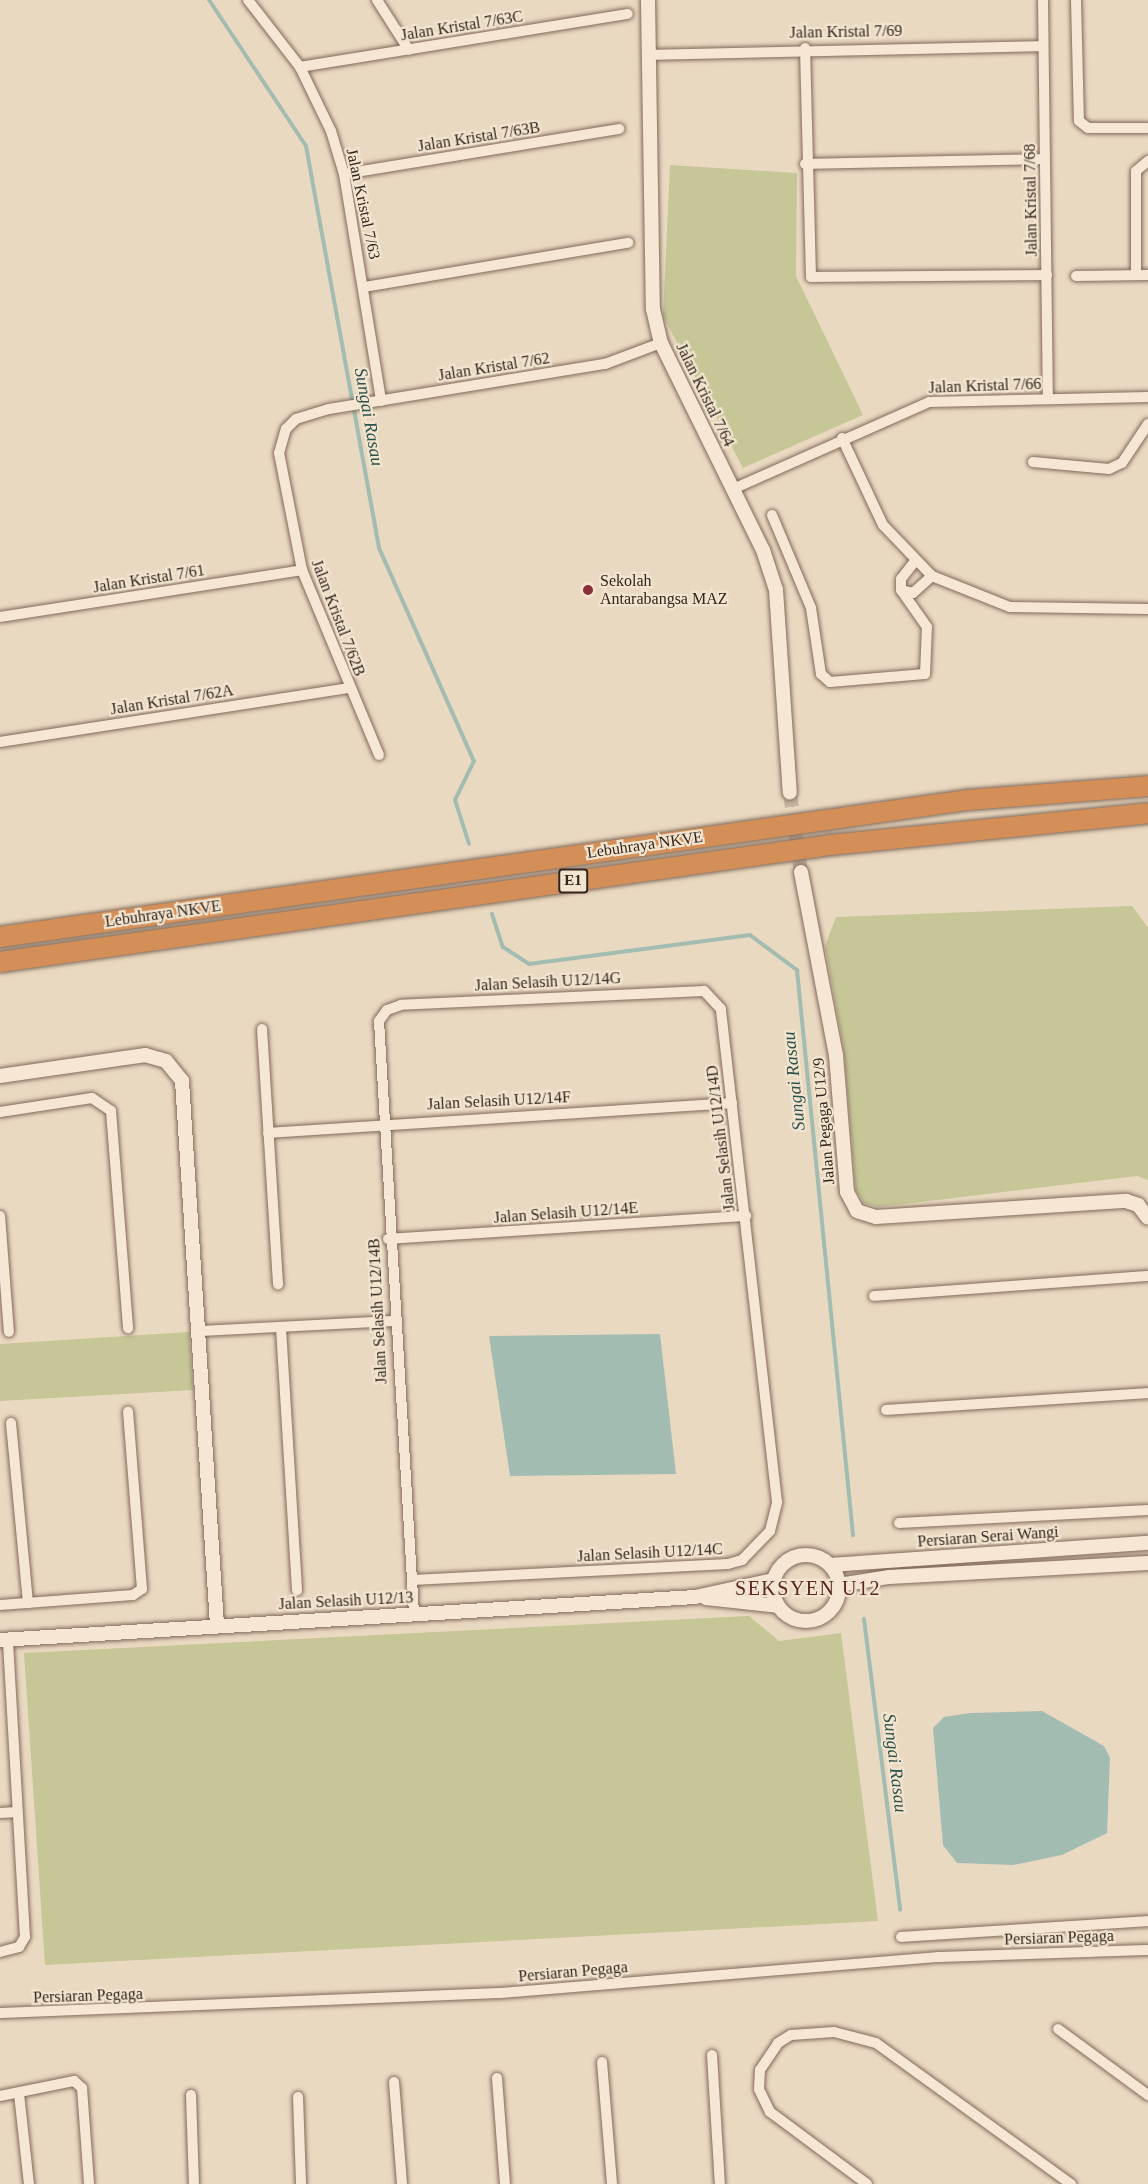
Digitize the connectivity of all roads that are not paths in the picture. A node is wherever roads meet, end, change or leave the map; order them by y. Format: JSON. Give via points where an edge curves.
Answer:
{"nodes":[{"id":1,"x":248,"y":0,"type":"edge"},
{"id":2,"x":377,"y":0,"type":"edge"},
{"id":3,"x":648,"y":0,"type":"edge"},
{"id":4,"x":1043,"y":0,"type":"edge"},
{"id":5,"x":1076,"y":0,"type":"edge"},
{"id":6,"x":628,"y":14,"type":"dead end"},
{"id":7,"x":1043,"y":46,"type":"junction"},
{"id":8,"x":805,"y":48,"type":"junction"},
{"id":9,"x":409,"y":50,"type":"junction"},
{"id":10,"x":650,"y":55,"type":"junction"},
{"id":11,"x":300,"y":67,"type":"junction"},
{"id":12,"x":1148,"y":128,"type":"edge"},
{"id":13,"x":619,"y":129,"type":"dead end"},
{"id":14,"x":1044,"y":159,"type":"junction"},
{"id":15,"x":1148,"y":161,"type":"edge"},
{"id":16,"x":805,"y":164,"type":"junction"},
{"id":17,"x":344,"y":174,"type":"junction"},
{"id":18,"x":628,"y":243,"type":"dead end"},
{"id":19,"x":1047,"y":275,"type":"junction"},
{"id":20,"x":1136,"y":275,"type":"junction"},
{"id":21,"x":1148,"y":275,"type":"edge"},
{"id":22,"x":1076,"y":276,"type":"dead end"},
{"id":23,"x":364,"y":287,"type":"junction"},
{"id":24,"x":661,"y":343,"type":"junction"},
{"id":25,"x":1148,"y":397,"type":"edge"},
{"id":26,"x":1048,"y":399,"type":"junction"},
{"id":27,"x":381,"y":401,"type":"junction"},
{"id":28,"x":329,"y":409,"type":"joint"},
{"id":29,"x":1148,"y":424,"type":"edge"},
{"id":30,"x":842,"y":438,"type":"junction"},
{"id":31,"x":1033,"y":462,"type":"dead end"},
{"id":32,"x":733,"y":489,"type":"junction"},
{"id":33,"x":772,"y":515,"type":"dead end"},
{"id":34,"x":915,"y":561,"type":"junction"},
{"id":35,"x":302,"y":570,"type":"junction"},
{"id":36,"x":932,"y":576,"type":"junction"},
{"id":37,"x":901,"y":590,"type":"junction"},
{"id":38,"x":1148,"y":609,"type":"edge"},
{"id":39,"x":0,"y":617,"type":"edge"},
{"id":40,"x":348,"y":688,"type":"junction"},
{"id":41,"x":0,"y":742,"type":"edge"},
{"id":42,"x":379,"y":755,"type":"dead end"},
{"id":43,"x":1148,"y":786,"type":"edge"},
{"id":44,"x":790,"y":793,"type":"tunnel mouth"},
{"id":45,"x":1148,"y":813,"type":"edge"},
{"id":46,"x":801,"y":872,"type":"tunnel mouth"},
{"id":47,"x":0,"y":937,"type":"edge"},
{"id":48,"x":0,"y":962,"type":"edge"},
{"id":49,"x":710,"y":994,"type":"joint"},
{"id":50,"x":387,"y":1010,"type":"joint"},
{"id":51,"x":262,"y":1029,"type":"dead end"},
{"id":52,"x":0,"y":1076,"type":"edge"},
{"id":53,"x":732,"y":1103,"type":"junction"},
{"id":54,"x":0,"y":1112,"type":"edge"},
{"id":55,"x":382,"y":1123,"type":"junction"},
{"id":56,"x":268,"y":1133,"type":"junction"},
{"id":57,"x":0,"y":1216,"type":"edge"},
{"id":58,"x":746,"y":1216,"type":"junction"},
{"id":59,"x":1148,"y":1218,"type":"edge"},
{"id":60,"x":388,"y":1239,"type":"junction"},
{"id":61,"x":1148,"y":1276,"type":"edge"},
{"id":62,"x":754,"y":1283,"type":"joint"},
{"id":63,"x":278,"y":1285,"type":"dead end"},
{"id":64,"x":874,"y":1296,"type":"dead end"},
{"id":65,"x":393,"y":1321,"type":"junction"},
{"id":66,"x":128,"y":1328,"type":"dead end"},
{"id":67,"x":281,"y":1328,"type":"junction"},
{"id":68,"x":201,"y":1331,"type":"junction"},
{"id":69,"x":9,"y":1332,"type":"dead end"},
{"id":70,"x":1148,"y":1393,"type":"edge"},
{"id":71,"x":886,"y":1410,"type":"dead end"},
{"id":72,"x":128,"y":1412,"type":"dead end"},
{"id":73,"x":11,"y":1423,"type":"dead end"},
{"id":74,"x":1148,"y":1510,"type":"edge"},
{"id":75,"x":899,"y":1523,"type":"dead end"},
{"id":76,"x":1148,"y":1543,"type":"edge"},
{"id":77,"x":1148,"y":1563,"type":"edge"},
{"id":78,"x":830,"y":1564,"type":"junction"},
{"id":79,"x":412,"y":1580,"type":"junction"},
{"id":80,"x":773,"y":1580,"type":"junction"},
{"id":81,"x":839,"y":1585,"type":"junction"},
{"id":82,"x":297,"y":1591,"type":"dead end"},
{"id":83,"x":695,"y":1597,"type":"junction"},
{"id":84,"x":28,"y":1603,"type":"junction"},
{"id":85,"x":0,"y":1605,"type":"edge"},
{"id":86,"x":778,"y":1606,"type":"junction"},
{"id":87,"x":414,"y":1613,"type":"junction"},
{"id":88,"x":217,"y":1625,"type":"junction"},
{"id":89,"x":4,"y":1640,"type":"edge"},
{"id":90,"x":4,"y":1671,"type":"edge"},
{"id":91,"x":0,"y":1812,"type":"edge"},
{"id":92,"x":17,"y":1812,"type":"junction"},
{"id":93,"x":1148,"y":1921,"type":"edge"},
{"id":94,"x":901,"y":1937,"type":"dead end"},
{"id":95,"x":1148,"y":1950,"type":"edge"},
{"id":96,"x":0,"y":1952,"type":"edge"},
{"id":97,"x":0,"y":2013,"type":"edge"},
{"id":98,"x":1058,"y":2029,"type":"dead end"},
{"id":99,"x":712,"y":2055,"type":"dead end"},
{"id":100,"x":602,"y":2062,"type":"dead end"},
{"id":101,"x":497,"y":2078,"type":"dead end"},
{"id":102,"x":394,"y":2082,"type":"dead end"},
{"id":103,"x":19,"y":2094,"type":"junction"},
{"id":104,"x":1148,"y":2095,"type":"edge"},
{"id":105,"x":0,"y":2096,"type":"edge"},
{"id":106,"x":191,"y":2096,"type":"dead end"},
{"id":107,"x":298,"y":2097,"type":"dead end"},
{"id":108,"x":28,"y":2184,"type":"edge"},
{"id":109,"x":89,"y":2184,"type":"edge"},
{"id":110,"x":194,"y":2184,"type":"edge"},
{"id":111,"x":301,"y":2184,"type":"edge"},
{"id":112,"x":402,"y":2184,"type":"edge"},
{"id":113,"x":505,"y":2184,"type":"edge"},
{"id":114,"x":612,"y":2184,"type":"edge"},
{"id":115,"x":720,"y":2184,"type":"edge"},
{"id":116,"x":867,"y":2184,"type":"edge"},
{"id":117,"x":1071,"y":2184,"type":"edge"}],
"edges":[{"from":1,"to":11,"type":"street","name":"Jalan Kristal 7/63"},
{"from":2,"to":9,"type":"street"},
{"from":3,"to":10,"type":"street","name":"Jalan Kristal 7/64"},
{"from":4,"to":7,"type":"street","name":"Jalan Kristal 7/68"},
{"from":5,"to":12,"type":"street","via":[[1078,121],[1088,128]]},
{"from":6,"to":9,"type":"street","name":"Jalan Kristal 7/63C"},
{"from":7,"to":8,"type":"street","name":"Jalan Kristal 7/69"},
{"from":7,"to":14,"type":"street","name":"Jalan Kristal 7/68"},
{"from":8,"to":10,"type":"street","name":"Jalan Kristal 7/69"},
{"from":8,"to":16,"type":"street"},
{"from":9,"to":11,"type":"street","name":"Jalan Kristal 7/63C"},
{"from":10,"to":24,"type":"street","name":"Jalan Kristal 7/64","via":[[653,309]]},
{"from":11,"to":17,"type":"street","name":"Jalan Kristal 7/63","via":[[331,131]]},
{"from":13,"to":17,"type":"street","name":"Jalan Kristal 7/63B"},
{"from":14,"to":16,"type":"street"},
{"from":14,"to":19,"type":"street","name":"Jalan Kristal 7/68"},
{"from":15,"to":20,"type":"street","via":[[1136,171]]},
{"from":16,"to":19,"type":"street","via":[[807,269],[818,280]]},
{"from":17,"to":23,"type":"street","name":"Jalan Kristal 7/63"},
{"from":18,"to":23,"type":"street"},
{"from":19,"to":26,"type":"street","name":"Jalan Kristal 7/68"},
{"from":20,"to":21,"type":"street"},
{"from":20,"to":22,"type":"street"},
{"from":23,"to":27,"type":"street","name":"Jalan Kristal 7/63"},
{"from":24,"to":27,"type":"street","name":"Jalan Kristal 7/62","via":[[605,364]]},
{"from":24,"to":32,"type":"street","name":"Jalan Kristal 7/64"},
{"from":25,"to":26,"type":"street","name":"Jalan Kristal 7/66"},
{"from":26,"to":30,"type":"street","name":"Jalan Kristal 7/66","via":[[929,402]]},
{"from":27,"to":28,"type":"street","name":"Jalan Kristal 7/62"},
{"from":28,"to":35,"type":"street","name":"Jalan Kristal 7/62B","via":[[296,419],[281,440]]},
{"from":29,"to":31,"type":"street","via":[[1122,463],[1110,469]]},
{"from":30,"to":32,"type":"street","name":"Jalan Kristal 7/66"},
{"from":30,"to":34,"type":"street","via":[[883,525]]},
{"from":32,"to":44,"type":"street","name":"Jalan Kristal 7/64","via":[[763,550],[781,613]]},
{"from":33,"to":37,"type":"street","via":[[811,608],[821,674],[830,682],[925,674],[927,627]]},
{"from":34,"to":36,"type":"street"},
{"from":34,"to":37,"type":"street","via":[[901,579]]},
{"from":35,"to":39,"type":"street","name":"Jalan Kristal 7/61"},
{"from":35,"to":40,"type":"street","name":"Jalan Kristal 7/62B"},
{"from":36,"to":37,"type":"street","via":[[913,593]]},
{"from":36,"to":38,"type":"street","via":[[1010,607]]},
{"from":40,"to":41,"type":"street","name":"Jalan Kristal 7/62A"},
{"from":40,"to":42,"type":"street","name":"Jalan Kristal 7/62B"},
{"from":43,"to":47,"type":"highway","name":"Lebuhraya NKVE","number":"E1","via":[[968,800]]},
{"from":45,"to":48,"type":"highway","name":"Lebuhraya NKVE","number":"E1","via":[[842,843]]},
{"from":46,"to":59,"type":"street","name":"Jalan Pegaga U12/9","via":[[836,1055],[847,1192],[858,1211],[876,1217],[1126,1201],[1138,1205]]},
{"from":49,"to":50,"type":"street","name":"Jalan Selasih U12/14G","via":[[698,989],[401,1005]]},
{"from":49,"to":53,"type":"street","name":"Jalan Selasih U12/14D","via":[[721,1009]]},
{"from":50,"to":55,"type":"street","name":"Jalan Selasih U12/14B","via":[[378,1029]]},
{"from":51,"to":56,"type":"street"},
{"from":52,"to":68,"type":"street","via":[[145,1055],[177,1070],[187,1097]]},
{"from":53,"to":55,"type":"street","name":"Jalan Selasih U12/14F"},
{"from":53,"to":58,"type":"street","name":"Jalan Selasih U12/14D"},
{"from":54,"to":66,"type":"street","via":[[92,1098],[111,1112]]},
{"from":55,"to":56,"type":"street","name":"Jalan Selasih U12/14F"},
{"from":55,"to":60,"type":"street","name":"Jalan Selasih U12/14B"},
{"from":56,"to":63,"type":"street"},
{"from":57,"to":69,"type":"street"},
{"from":58,"to":60,"type":"street","name":"Jalan Selasih U12/14E"},
{"from":58,"to":62,"type":"street","name":"Jalan Selasih U12/14D"},
{"from":60,"to":65,"type":"street","name":"Jalan Selasih U12/14B"},
{"from":61,"to":64,"type":"street"},
{"from":62,"to":79,"type":"street","name":"Jalan Selasih U12/14C","via":[[777,1502],[770,1531],[750,1553],[728,1564]]},
{"from":65,"to":67,"type":"street"},
{"from":65,"to":79,"type":"street","name":"Jalan Selasih U12/14B"},
{"from":67,"to":68,"type":"street"},
{"from":67,"to":82,"type":"street"},
{"from":68,"to":88,"type":"street"},
{"from":70,"to":71,"type":"street"},
{"from":72,"to":84,"type":"street","via":[[142,1589],[133,1595]]},
{"from":73,"to":84,"type":"street"},
{"from":74,"to":75,"type":"street"},
{"from":76,"to":78,"type":"street","name":"Persiaran Serai Wangi"},
{"from":77,"to":81,"type":"street","name":"Persiaran Serai Wangi","via":[[889,1577]]},
{"from":78,"to":80,"type":"street","via":[[802,1554],[783,1563]]},
{"from":78,"to":81,"type":"street"},
{"from":79,"to":87,"type":"street","name":"Jalan Selasih U12/14B"},
{"from":80,"to":83,"type":"street","name":"Jalan Selasih U12/13"},
{"from":80,"to":86,"type":"street"},
{"from":81,"to":86,"type":"street","via":[[834,1606],[817,1619],[795,1620]]},
{"from":83,"to":86,"type":"street","name":"Jalan Selasih U12/13"},
{"from":83,"to":87,"type":"street","name":"Jalan Selasih U12/13"},
{"from":84,"to":85,"type":"street"},
{"from":87,"to":88,"type":"street","name":"Jalan Selasih U12/13"},
{"from":88,"to":89,"type":"street","name":"Jalan Selasih U12/13"},
{"from":89,"to":90,"type":"street"},
{"from":90,"to":92,"type":"street"},
{"from":91,"to":92,"type":"street"},
{"from":92,"to":96,"type":"street","via":[[25,1937],[19,1947]]},
{"from":93,"to":94,"type":"street","name":"Persiaran Pegaga"},
{"from":95,"to":97,"type":"street","name":"Persiaran Pegaga","via":[[938,1958],[500,1993]]},
{"from":98,"to":104,"type":"street"},
{"from":99,"to":115,"type":"street"},
{"from":100,"to":114,"type":"street"},
{"from":101,"to":113,"type":"street"},
{"from":102,"to":112,"type":"street"},
{"from":103,"to":105,"type":"street"},
{"from":103,"to":108,"type":"street"},
{"from":103,"to":109,"type":"street","via":[[74,2081],[82,2088]]},
{"from":106,"to":110,"type":"street"},
{"from":107,"to":111,"type":"street"},
{"from":116,"to":117,"type":"street","via":[[770,2112],[759,2089],[759,2070],[778,2043],[791,2035],[852,2034],[876,2043]]}]}
